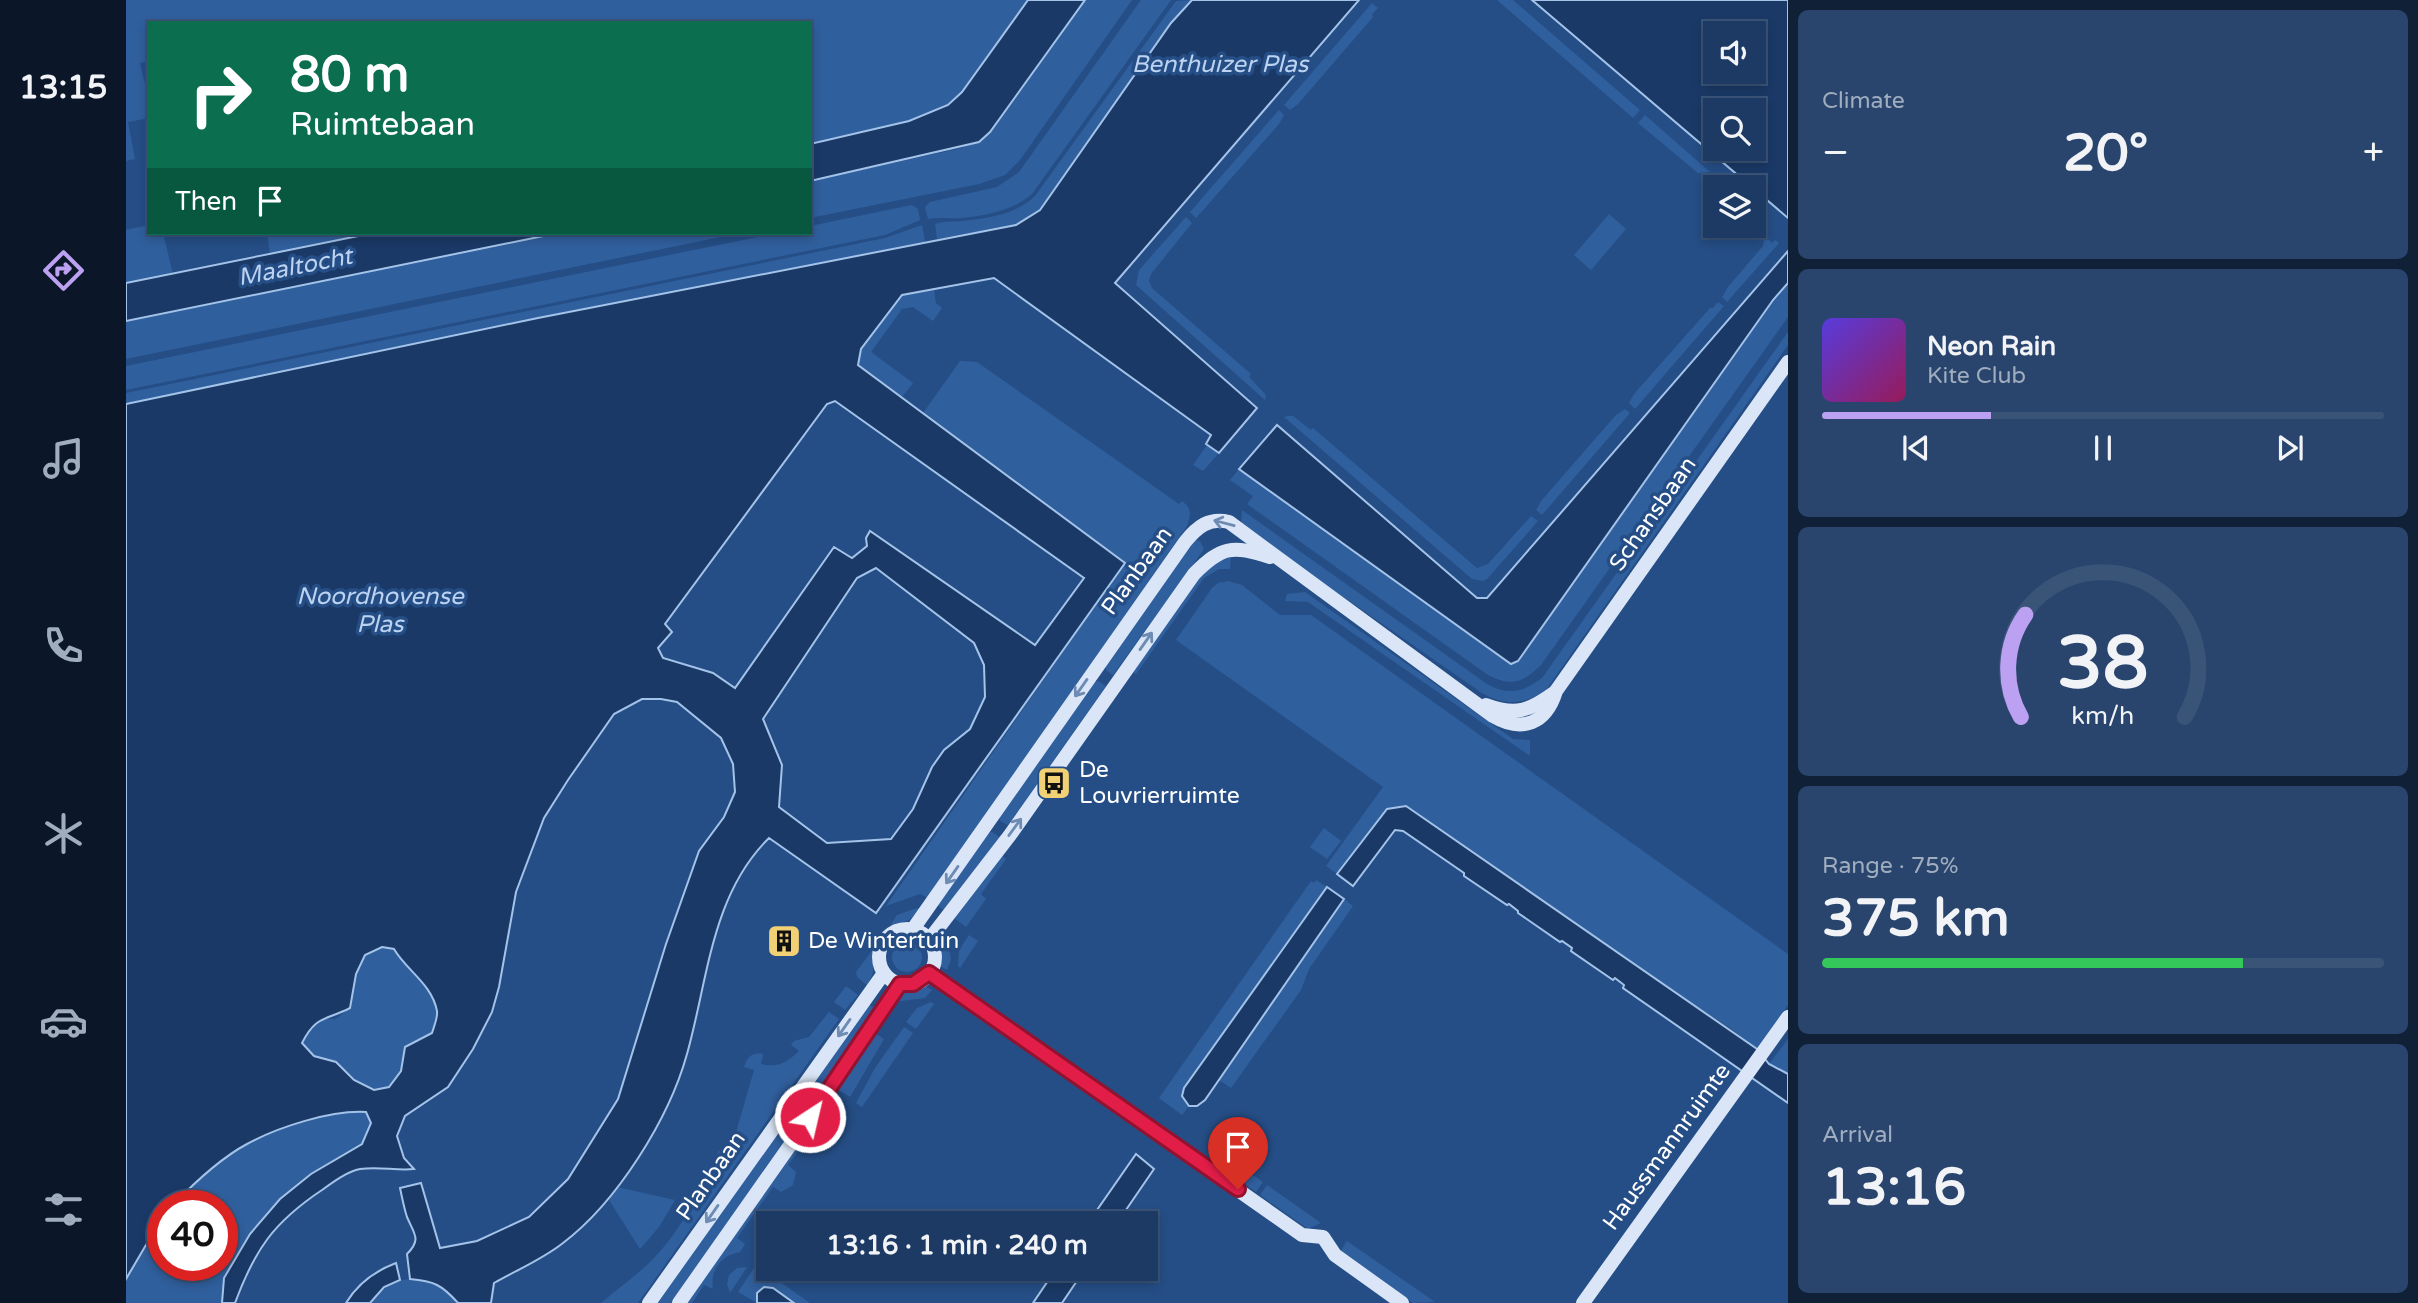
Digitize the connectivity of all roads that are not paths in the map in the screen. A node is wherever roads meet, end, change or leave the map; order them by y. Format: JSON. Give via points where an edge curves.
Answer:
{"nodes":[{"id":1,"x":1788,"y":362,"type":"edge"},
{"id":2,"x":1280,"y":560,"type":"junction"},
{"id":3,"x":913,"y":929,"type":"junction"},
{"id":4,"x":929,"y":940,"type":"junction"},
{"id":5,"x":884,"y":973,"type":"junction"},
{"id":6,"x":929,"y":973,"type":"junction"},
{"id":7,"x":900,"y":984,"type":"junction"},
{"id":8,"x":1788,"y":1017,"type":"edge"},
{"id":9,"x":649,"y":1303,"type":"edge"},
{"id":10,"x":679,"y":1303,"type":"edge"},
{"id":11,"x":1402,"y":1303,"type":"edge"},
{"id":12,"x":1583,"y":1303,"type":"edge"}],
"edges":[{"from":1,"to":2,"type":"street","name":"Schansbaan","via":[[1556,691],[1533,708],[1500,710],[1472,699]]},
{"from":2,"to":3,"type":"street","name":"Planbaan","one_way":true,"via":[[1229,522],[1211,520],[1193,531]]},
{"from":4,"to":2,"type":"street","name":"Planbaan","one_way":true,"via":[[1010,835],[1194,574],[1212,557],[1230,549]]},
{"from":3,"to":4,"type":"street"},
{"from":3,"to":5,"type":"street","via":[[897,931],[884,941],[879,953]]},
{"from":4,"to":6,"type":"street","via":[[935,960]]},
{"from":5,"to":7,"type":"street"},
{"from":5,"to":9,"type":"street","name":"Planbaan","one_way":true},
{"from":6,"to":7,"type":"street","via":[[913,984]]},
{"from":6,"to":11,"type":"street","via":[[1302,1235],[1323,1237],[1335,1255]]},
{"from":7,"to":10,"type":"street","name":"Planbaan"},
{"from":8,"to":12,"type":"street","name":"Haussmannruimte"}]}
